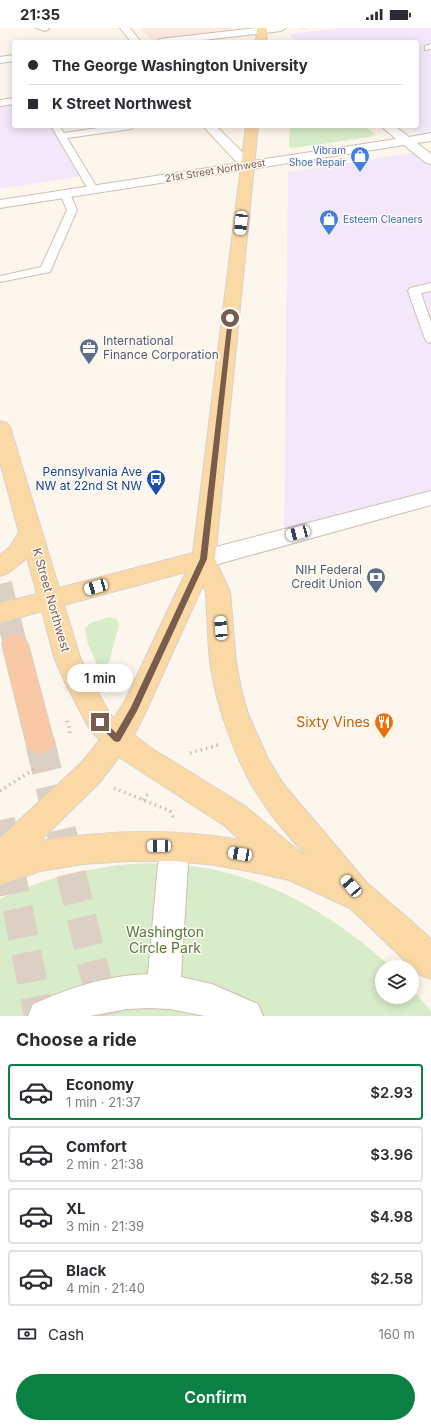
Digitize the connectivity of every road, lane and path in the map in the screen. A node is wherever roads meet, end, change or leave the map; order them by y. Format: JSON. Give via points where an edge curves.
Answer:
{"nodes":[{"id":1,"x":125,"y":28,"type":"edge"},
{"id":2,"x":281,"y":28,"type":"edge"},
{"id":3,"x":308,"y":28,"type":"edge"},
{"id":4,"x":262,"y":29,"type":"edge"},
{"id":5,"x":298,"y":29,"type":"dead end"},
{"id":6,"x":134,"y":40,"type":"edge"},
{"id":7,"x":176,"y":40,"type":"edge"},
{"id":8,"x":261,"y":40,"type":"edge"},
{"id":9,"x":12,"y":58,"type":"edge"},
{"id":10,"x":0,"y":60,"type":"edge"},
{"id":11,"x":12,"y":101,"type":"edge"},
{"id":12,"x":0,"y":103,"type":"edge"},
{"id":13,"x":56,"y":128,"type":"edge"},
{"id":14,"x":117,"y":128,"type":"edge"},
{"id":15,"x":211,"y":128,"type":"edge"},
{"id":16,"x":252,"y":128,"type":"edge"},
{"id":17,"x":390,"y":128,"type":"edge"},
{"id":18,"x":61,"y":136,"type":"junction"},
{"id":19,"x":431,"y":137,"type":"edge"},
{"id":20,"x":406,"y":140,"type":"junction"},
{"id":21,"x":431,"y":160,"type":"edge"},
{"id":22,"x":247,"y":165,"type":"junction"},
{"id":23,"x":93,"y":189,"type":"junction"},
{"id":24,"x":65,"y":194,"type":"junction"},
{"id":25,"x":0,"y":204,"type":"edge"},
{"id":26,"x":0,"y":278,"type":"edge"},
{"id":27,"x":431,"y":288,"type":"edge"},
{"id":28,"x":431,"y":339,"type":"edge"},
{"id":29,"x":0,"y":427,"type":"edge"},
{"id":30,"x":431,"y":498,"type":"edge"},
{"id":31,"x":31,"y":531,"type":"junction"},
{"id":32,"x":204,"y":559,"type":"junction"},
{"id":33,"x":0,"y":567,"type":"edge"},
{"id":34,"x":51,"y":599,"type":"junction"},
{"id":35,"x":0,"y":613,"type":"edge"},
{"id":36,"x":15,"y":644,"type":"tunnel mouth"},
{"id":37,"x":117,"y":739,"type":"junction"},
{"id":38,"x":40,"y":742,"type":"tunnel mouth"},
{"id":39,"x":219,"y":745,"type":"dead end"},
{"id":40,"x":183,"y":755,"type":"dead end"},
{"id":41,"x":112,"y":788,"type":"dead end"},
{"id":42,"x":176,"y":825,"type":"dead end"},
{"id":43,"x":0,"y":858,"type":"edge"},
{"id":44,"x":173,"y":864,"type":"dead end"},
{"id":45,"x":291,"y":865,"type":"junction"},
{"id":46,"x":0,"y":870,"type":"edge"},
{"id":47,"x":361,"y":897,"type":"junction"},
{"id":48,"x":431,"y":962,"type":"edge"},
{"id":49,"x":163,"y":991,"type":"junction"},
{"id":50,"x":45,"y":1016,"type":"edge"},
{"id":51,"x":246,"y":1016,"type":"edge"}],
"edges":[{"from":1,"to":6,"type":"street"},
{"from":2,"to":4,"type":"street"},
{"from":3,"to":5,"type":"path"},
{"from":4,"to":7,"type":"street"},
{"from":4,"to":8,"type":"main road"},
{"from":9,"to":10,"type":"street"},
{"from":11,"to":12,"type":"lane"},
{"from":13,"to":18,"type":"lane"},
{"from":14,"to":18,"type":"lane"},
{"from":15,"to":22,"type":"street"},
{"from":16,"to":22,"type":"main road"},
{"from":17,"to":20,"type":"street"},
{"from":18,"to":23,"type":"lane"},
{"from":19,"to":20,"type":"street","name":"21st Street Northwest"},
{"from":20,"to":21,"type":"street"},
{"from":20,"to":22,"type":"street","name":"21st Street Northwest"},
{"from":22,"to":23,"type":"street","name":"21st Street Northwest"},
{"from":22,"to":32,"type":"main road"},
{"from":23,"to":24,"type":"street","name":"21st Street Northwest"},
{"from":24,"to":25,"type":"street","name":"21st Street Northwest"},
{"from":24,"to":26,"type":"lane","via":[[72,210],[46,270]]},
{"from":27,"to":28,"type":"lane","via":[[414,291]]},
{"from":29,"to":31,"type":"main road","name":"K Street Northwest"},
{"from":30,"to":32,"type":"street"},
{"from":31,"to":33,"type":"main road","via":[[18,553]]},
{"from":31,"to":34,"type":"main road","name":"K Street Northwest"},
{"from":32,"to":34,"type":"main road"},
{"from":32,"to":37,"type":"main road","via":[[134,709]]},
{"from":32,"to":47,"type":"main road","via":[[218,592],[228,689],[235,714],[257,767],[274,796]]},
{"from":34,"to":35,"type":"main road"},
{"from":34,"to":37,"type":"main road","name":"K Street Northwest","via":[[67,657],[77,680],[100,722]]},
{"from":36,"to":38,"type":"highway"},
{"from":37,"to":43,"type":"main road","via":[[90,773]]},
{"from":37,"to":45,"type":"main road","name":"K Street Northwest","via":[[235,816]]},
{"from":39,"to":40,"type":"path"},
{"from":41,"to":42,"type":"path","via":[[170,811]]},
{"from":44,"to":49,"type":"street"},
{"from":45,"to":46,"type":"main road","via":[[214,850],[175,846],[128,846],[83,849],[40,856]]},
{"from":45,"to":47,"type":"main road"},
{"from":47,"to":48,"type":"main road"},
{"from":49,"to":50,"type":"street","via":[[126,991],[94,997]]},
{"from":49,"to":51,"type":"street","via":[[214,1002]]}]}
